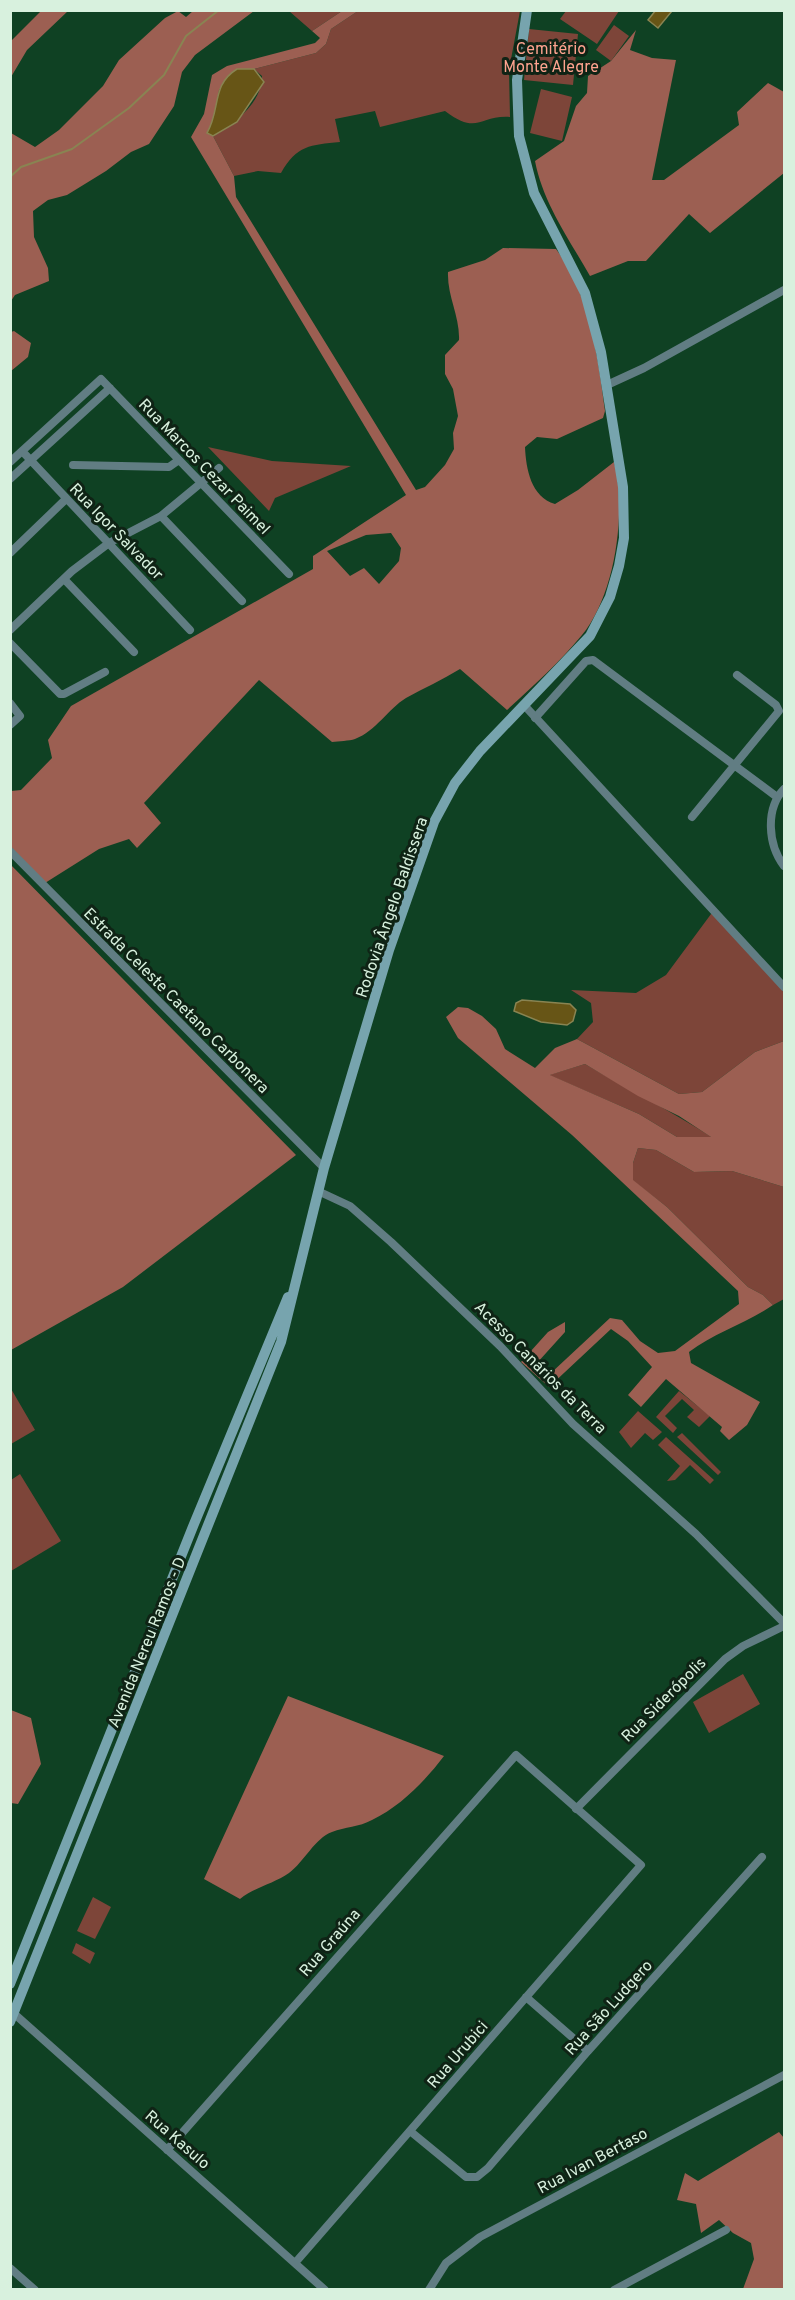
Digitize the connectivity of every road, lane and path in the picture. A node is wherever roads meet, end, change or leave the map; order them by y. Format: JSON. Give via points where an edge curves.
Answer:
{"nodes":[{"id":1,"x":527,"y":10,"type":"edge"},
{"id":2,"x":784,"y":290,"type":"edge"},
{"id":3,"x":607,"y":385,"type":"junction"},
{"id":4,"x":110,"y":388,"type":"junction"},
{"id":5,"x":22,"y":451,"type":"junction"},
{"id":6,"x":179,"y":460,"type":"junction"},
{"id":7,"x":30,"y":461,"type":"junction"},
{"id":8,"x":10,"y":462,"type":"edge"},
{"id":9,"x":72,"y":465,"type":"dead end"},
{"id":10,"x":219,"y":468,"type":"dead end"},
{"id":11,"x":10,"y":479,"type":"edge"},
{"id":12,"x":201,"y":483,"type":"junction"},
{"id":13,"x":66,"y":499,"type":"junction"},
{"id":14,"x":161,"y":516,"type":"junction"},
{"id":15,"x":109,"y":543,"type":"junction"},
{"id":16,"x":10,"y":553,"type":"edge"},
{"id":17,"x":289,"y":574,"type":"dead end"},
{"id":18,"x":64,"y":579,"type":"junction"},
{"id":19,"x":242,"y":601,"type":"dead end"},
{"id":20,"x":10,"y":630,"type":"edge"},
{"id":21,"x":190,"y":630,"type":"dead end"},
{"id":22,"x":10,"y":643,"type":"edge"},
{"id":23,"x":134,"y":652,"type":"dead end"},
{"id":24,"x":105,"y":672,"type":"dead end"},
{"id":25,"x":737,"y":675,"type":"dead end"},
{"id":26,"x":10,"y":703,"type":"edge"},
{"id":27,"x":524,"y":705,"type":"junction"},
{"id":28,"x":535,"y":718,"type":"junction"},
{"id":29,"x":10,"y":725,"type":"edge"},
{"id":30,"x":737,"y":765,"type":"junction"},
{"id":31,"x":784,"y":789,"type":"edge"},
{"id":32,"x":777,"y":797,"type":"junction"},
{"id":33,"x":692,"y":818,"type":"dead end"},
{"id":34,"x":10,"y":851,"type":"edge"},
{"id":35,"x":784,"y":866,"type":"edge"},
{"id":36,"x":784,"y":987,"type":"edge"},
{"id":37,"x":324,"y":1168,"type":"junction"},
{"id":38,"x":320,"y":1192,"type":"junction"},
{"id":39,"x":300,"y":1269,"type":"junction"},
{"id":40,"x":784,"y":1624,"type":"edge"},
{"id":41,"x":138,"y":1664,"type":"junction"},
{"id":42,"x":151,"y":1669,"type":"junction"},
{"id":43,"x":576,"y":1809,"type":"junction"},
{"id":44,"x":762,"y":1857,"type":"dead end"},
{"id":45,"x":10,"y":1984,"type":"edge"},
{"id":46,"x":526,"y":1997,"type":"junction"},
{"id":47,"x":12,"y":2015,"type":"edge"},
{"id":48,"x":588,"y":2051,"type":"junction"},
{"id":49,"x":784,"y":2075,"type":"edge"},
{"id":50,"x":410,"y":2131,"type":"junction"},
{"id":51,"x":167,"y":2150,"type":"junction"},
{"id":52,"x":726,"y":2230,"type":"dead end"},
{"id":53,"x":295,"y":2263,"type":"junction"},
{"id":54,"x":10,"y":2268,"type":"edge"},
{"id":55,"x":35,"y":2289,"type":"edge"},
{"id":56,"x":326,"y":2289,"type":"edge"},
{"id":57,"x":429,"y":2289,"type":"edge"},
{"id":58,"x":614,"y":2289,"type":"edge"}],
"edges":[{"from":1,"to":3,"type":"street","name":"Rodovia Ângelo Baldissera","via":[[517,81],[521,148],[534,193],[585,293]]},
{"from":2,"to":3,"type":"street"},
{"from":3,"to":27,"type":"street","name":"Rodovia Ângelo Baldissera","via":[[623,487],[624,538],[619,566],[610,597],[590,636]]},
{"from":4,"to":5,"type":"street","name":"Rua Marcos Cezar Paimel","via":[[100,379]]},
{"from":4,"to":6,"type":"street","name":"Rua Marcos Cezar Paimel"},
{"from":4,"to":7,"type":"street"},
{"from":5,"to":7,"type":"street","name":"Rua Igor Salvador"},
{"from":5,"to":8,"type":"street"},
{"from":6,"to":9,"type":"street","via":[[169,467]]},
{"from":6,"to":12,"type":"street","name":"Rua Marcos Cezar Paimel"},
{"from":7,"to":11,"type":"street"},
{"from":7,"to":13,"type":"street","name":"Rua Igor Salvador"},
{"from":10,"to":12,"type":"street"},
{"from":12,"to":14,"type":"street"},
{"from":12,"to":17,"type":"street","name":"Rua Marcos Cezar Paimel"},
{"from":13,"to":15,"type":"street","name":"Rua Igor Salvador"},
{"from":13,"to":16,"type":"street"},
{"from":14,"to":15,"type":"street"},
{"from":14,"to":19,"type":"street"},
{"from":15,"to":18,"type":"street"},
{"from":15,"to":21,"type":"street","name":"Rua Igor Salvador"},
{"from":18,"to":20,"type":"street"},
{"from":18,"to":23,"type":"street"},
{"from":22,"to":24,"type":"street","via":[[60,694]]},
{"from":25,"to":30,"type":"street","via":[[779,711]]},
{"from":26,"to":29,"type":"street","via":[[20,716]]},
{"from":27,"to":28,"type":"street"},
{"from":27,"to":37,"type":"street","name":"Rodovia Ângelo Baldissera","via":[[455,783],[434,822],[389,950]]},
{"from":28,"to":30,"type":"street","via":[[586,661],[593,660]]},
{"from":28,"to":36,"type":"street"},
{"from":30,"to":32,"type":"street"},
{"from":30,"to":33,"type":"street"},
{"from":31,"to":32,"type":"street"},
{"from":32,"to":35,"type":"street","via":[[771,831],[774,849]]},
{"from":34,"to":37,"type":"street","name":"Estrada Celeste Caetano Carbonera"},
{"from":37,"to":38,"type":"street","name":"Avenida Nereu Ramos - D"},
{"from":38,"to":39,"type":"street","name":"Avenida Nereu Ramos - D"},
{"from":38,"to":40,"type":"street","name":"Acesso Canários da Terra","via":[[350,1206],[397,1249],[500,1346],[573,1424],[691,1529]]},
{"from":39,"to":41,"type":"street","name":"Avenida Nereu Ramos - D"},
{"from":39,"to":42,"type":"street","name":"Avenida Nereu Ramos - D","via":[[281,1342]]},
{"from":40,"to":43,"type":"street","name":"Rua Siderópolis","via":[[725,1659]]},
{"from":41,"to":42,"type":"street"},
{"from":41,"to":45,"type":"street","name":"Avenida Nereu Ramos - D"},
{"from":42,"to":47,"type":"street","name":"Avenida Nereu Ramos - D"},
{"from":43,"to":46,"type":"street","name":"Rua Urubici","via":[[641,1865]]},
{"from":43,"to":51,"type":"street","name":"Rua Graúna","via":[[516,1755]]},
{"from":44,"to":48,"type":"street","name":"Rua São Ludgero"},
{"from":46,"to":48,"type":"street"},
{"from":46,"to":50,"type":"street","name":"Rua Urubici"},
{"from":47,"to":51,"type":"street","name":"Rua Kasulo"},
{"from":48,"to":50,"type":"street","name":"Rua São Ludgero","via":[[477,2177],[466,2177]]},
{"from":49,"to":57,"type":"street","name":"Rua Ivan Bertaso","via":[[480,2237],[446,2263]]},
{"from":50,"to":53,"type":"street","name":"Rua Urubici"},
{"from":51,"to":53,"type":"street","name":"Rua Kasulo"},
{"from":52,"to":58,"type":"street"},
{"from":53,"to":56,"type":"street","name":"Rua Kasulo"},
{"from":54,"to":55,"type":"street"}]}
